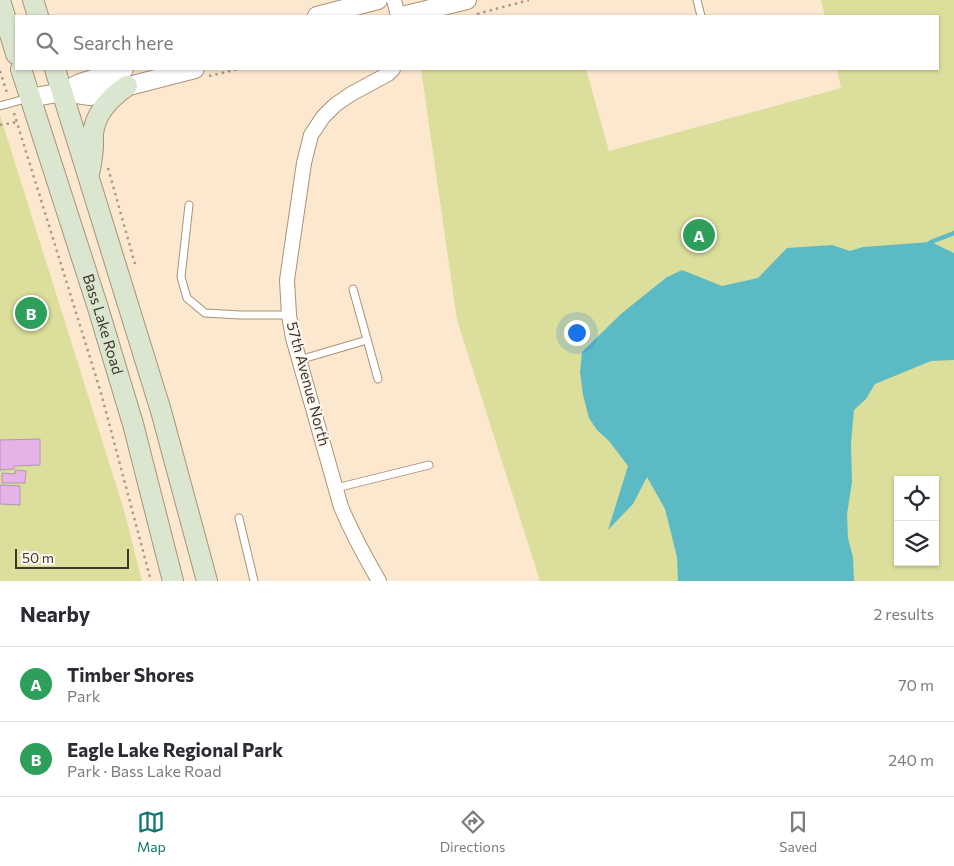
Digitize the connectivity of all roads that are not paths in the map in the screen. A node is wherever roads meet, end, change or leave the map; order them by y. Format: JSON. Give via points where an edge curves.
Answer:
{"nodes":[{"id":1,"x":0,"y":0,"type":"edge"},
{"id":2,"x":34,"y":0,"type":"edge"},
{"id":3,"x":378,"y":0,"type":"edge"},
{"id":4,"x":394,"y":0,"type":"edge"},
{"id":5,"x":697,"y":0,"type":"edge"},
{"id":6,"x":472,"y":7,"type":"edge"},
{"id":7,"x":38,"y":15,"type":"edge"},
{"id":8,"x":321,"y":15,"type":"edge"},
{"id":9,"x":398,"y":15,"type":"edge"},
{"id":10,"x":410,"y":15,"type":"edge"},
{"id":11,"x":701,"y":15,"type":"edge"},
{"id":12,"x":15,"y":51,"type":"edge"},
{"id":13,"x":20,"y":70,"type":"edge"},
{"id":14,"x":55,"y":70,"type":"edge"},
{"id":15,"x":186,"y":70,"type":"edge"},
{"id":16,"x":392,"y":70,"type":"edge"},
{"id":17,"x":126,"y":77,"type":"edge"},
{"id":18,"x":63,"y":92,"type":"junction"},
{"id":19,"x":20,"y":101,"type":"junction"},
{"id":20,"x":0,"y":106,"type":"edge"},
{"id":21,"x":89,"y":177,"type":"junction"},
{"id":22,"x":189,"y":205,"type":"dead end"},
{"id":23,"x":353,"y":289,"type":"dead end"},
{"id":24,"x":290,"y":315,"type":"junction"},
{"id":25,"x":367,"y":340,"type":"junction"},
{"id":26,"x":299,"y":360,"type":"junction"},
{"id":27,"x":378,"y":379,"type":"dead end"},
{"id":28,"x":429,"y":464,"type":"dead end"},
{"id":29,"x":336,"y":488,"type":"junction"},
{"id":30,"x":239,"y":518,"type":"dead end"},
{"id":31,"x":173,"y":581,"type":"edge"},
{"id":32,"x":207,"y":581,"type":"edge"},
{"id":33,"x":254,"y":581,"type":"edge"},
{"id":34,"x":379,"y":581,"type":"edge"}],
"edges":[{"from":1,"to":12,"type":"main road"},
{"from":2,"to":7,"type":"main road"},
{"from":3,"to":8,"type":"street"},
{"from":4,"to":9,"type":"street"},
{"from":5,"to":11,"type":"lane"},
{"from":6,"to":10,"type":"street"},
{"from":13,"to":19,"type":"main road","name":"Bass Lake Road"},
{"from":14,"to":18,"type":"main road","name":"Bass Lake Road"},
{"from":15,"to":17,"type":"street"},
{"from":16,"to":24,"type":"street","name":"57th Avenue North","via":[[335,105],[311,135],[287,280]]},
{"from":17,"to":18,"type":"street","via":[[90,96]]},
{"from":17,"to":21,"type":"main road","via":[[98,118],[93,133]]},
{"from":18,"to":19,"type":"street"},
{"from":18,"to":21,"type":"main road","name":"Bass Lake Road"},
{"from":19,"to":20,"type":"lane"},
{"from":19,"to":31,"type":"main road","name":"Bass Lake Road","via":[[94,298],[134,424]]},
{"from":21,"to":32,"type":"main road","name":"Bass Lake Road","via":[[161,411]]},
{"from":22,"to":24,"type":"lane","via":[[180,277],[187,298],[205,313]]},
{"from":23,"to":25,"type":"lane"},
{"from":24,"to":26,"type":"street","name":"57th Avenue North"},
{"from":25,"to":26,"type":"lane"},
{"from":25,"to":27,"type":"lane"},
{"from":26,"to":29,"type":"street","name":"57th Avenue North"},
{"from":28,"to":29,"type":"lane"},
{"from":29,"to":34,"type":"street","name":"57th Avenue North","via":[[350,528]]},
{"from":30,"to":33,"type":"lane"}]}
